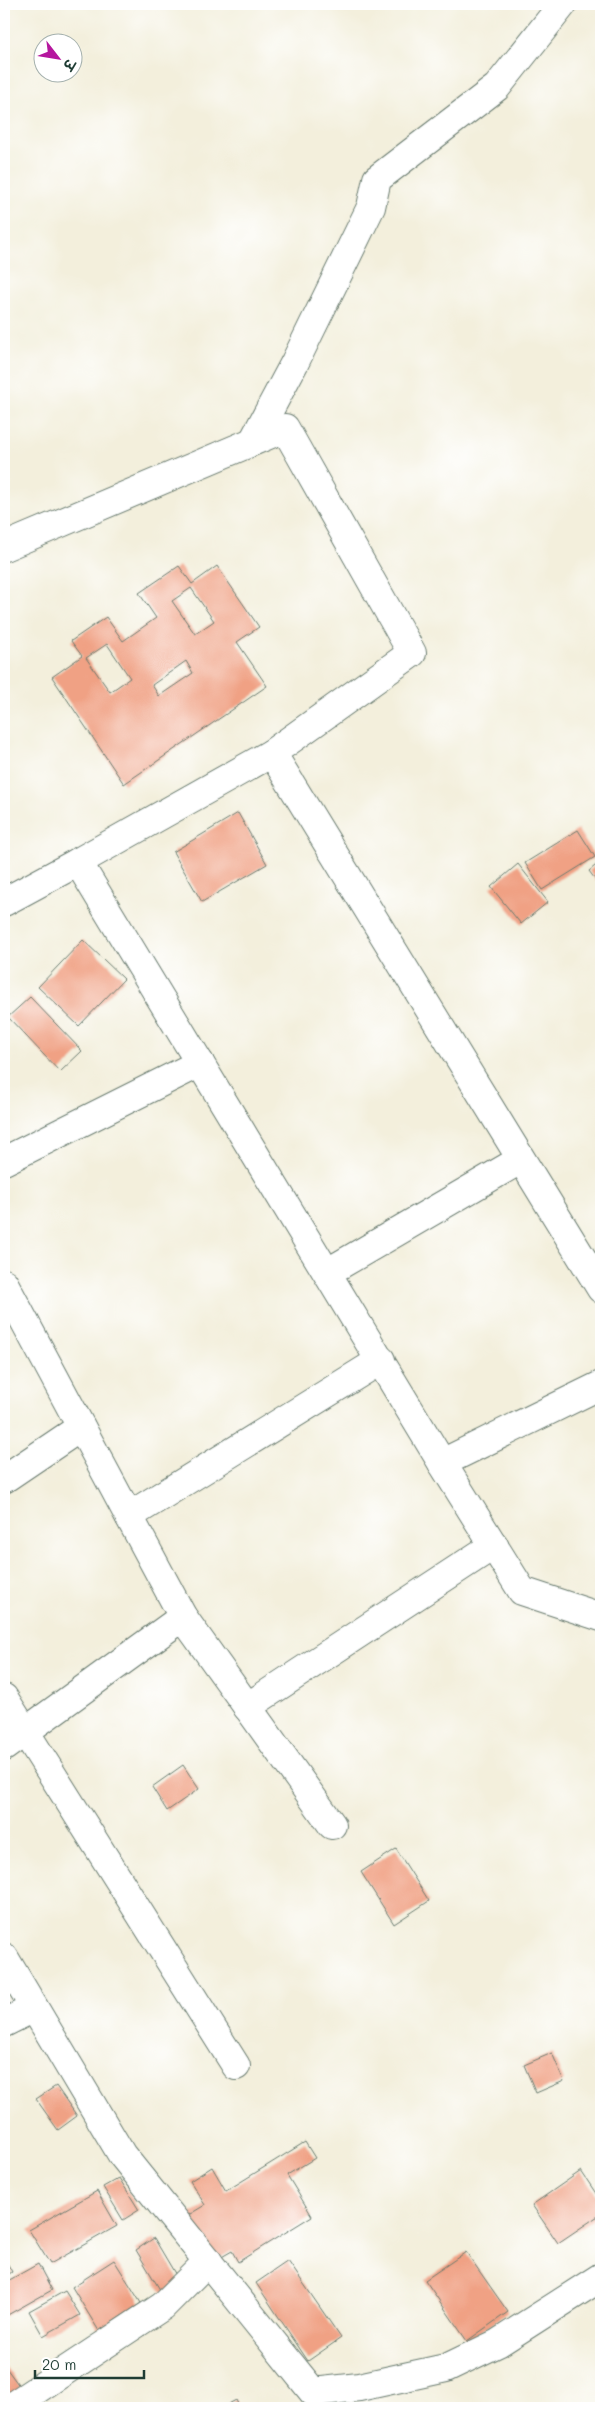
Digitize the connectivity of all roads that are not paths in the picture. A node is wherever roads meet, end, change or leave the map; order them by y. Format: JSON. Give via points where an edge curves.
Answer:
{"nodes":[{"id":1,"x":563,"y":4,"type":"edge"},
{"id":2,"x":253,"y":442,"type":"junction"},
{"id":3,"x":4,"y":547,"type":"edge"},
{"id":4,"x":272,"y":753,"type":"junction"},
{"id":5,"x":78,"y":862,"type":"junction"},
{"id":6,"x":4,"y":902,"type":"edge"},
{"id":7,"x":200,"y":1063,"type":"junction"},
{"id":8,"x":520,"y":1160,"type":"junction"},
{"id":9,"x":4,"y":1161,"type":"edge"},
{"id":10,"x":328,"y":1272,"type":"junction"},
{"id":11,"x":4,"y":1283,"type":"edge"},
{"id":12,"x":601,"y":1289,"type":"edge"},
{"id":13,"x":381,"y":1360,"type":"junction"},
{"id":14,"x":601,"y":1385,"type":"edge"},
{"id":15,"x":81,"y":1427,"type":"junction"},
{"id":16,"x":442,"y":1463,"type":"junction"},
{"id":17,"x":4,"y":1479,"type":"edge"},
{"id":18,"x":129,"y":1516,"type":"junction"},
{"id":19,"x":494,"y":1545,"type":"junction"},
{"id":20,"x":183,"y":1617,"type":"junction"},
{"id":21,"x":601,"y":1617,"type":"edge"},
{"id":22,"x":4,"y":1698,"type":"edge"},
{"id":23,"x":247,"y":1707,"type":"junction"},
{"id":24,"x":14,"y":1739,"type":"edge"},
{"id":25,"x":332,"y":1825,"type":"dead end"},
{"id":26,"x":4,"y":1957,"type":"edge"},
{"id":27,"x":34,"y":2008,"type":"junction"},
{"id":28,"x":4,"y":2023,"type":"edge"},
{"id":29,"x":236,"y":2066,"type":"dead end"},
{"id":30,"x":208,"y":2261,"type":"junction"},
{"id":31,"x":601,"y":2277,"type":"edge"},
{"id":32,"x":16,"y":2406,"type":"edge"}],
"edges":[{"from":1,"to":2,"type":"street","via":[[497,87],[377,179],[370,206]]},
{"from":2,"to":3,"type":"street"},
{"from":2,"to":4,"type":"street","via":[[285,428],[412,653]]},
{"from":4,"to":5,"type":"street"},
{"from":4,"to":8,"type":"street"},
{"from":5,"to":6,"type":"street"},
{"from":5,"to":7,"type":"street"},
{"from":7,"to":9,"type":"street"},
{"from":7,"to":10,"type":"street"},
{"from":8,"to":10,"type":"street"},
{"from":8,"to":12,"type":"street"},
{"from":10,"to":13,"type":"street"},
{"from":11,"to":15,"type":"street"},
{"from":13,"to":16,"type":"street"},
{"from":13,"to":18,"type":"street"},
{"from":14,"to":16,"type":"street"},
{"from":15,"to":17,"type":"street"},
{"from":15,"to":18,"type":"street"},
{"from":16,"to":19,"type":"street"},
{"from":18,"to":20,"type":"street"},
{"from":19,"to":21,"type":"street","via":[[522,1591]]},
{"from":19,"to":23,"type":"street"},
{"from":20,"to":23,"type":"street"},
{"from":20,"to":24,"type":"street"},
{"from":22,"to":24,"type":"street"},
{"from":23,"to":25,"type":"street"},
{"from":24,"to":29,"type":"street"},
{"from":26,"to":27,"type":"street"},
{"from":27,"to":28,"type":"street"},
{"from":27,"to":30,"type":"street","via":[[122,2155]]},
{"from":30,"to":31,"type":"street","via":[[313,2392],[359,2387],[446,2368],[498,2343]]},
{"from":30,"to":32,"type":"street","via":[[164,2306]]}]}
